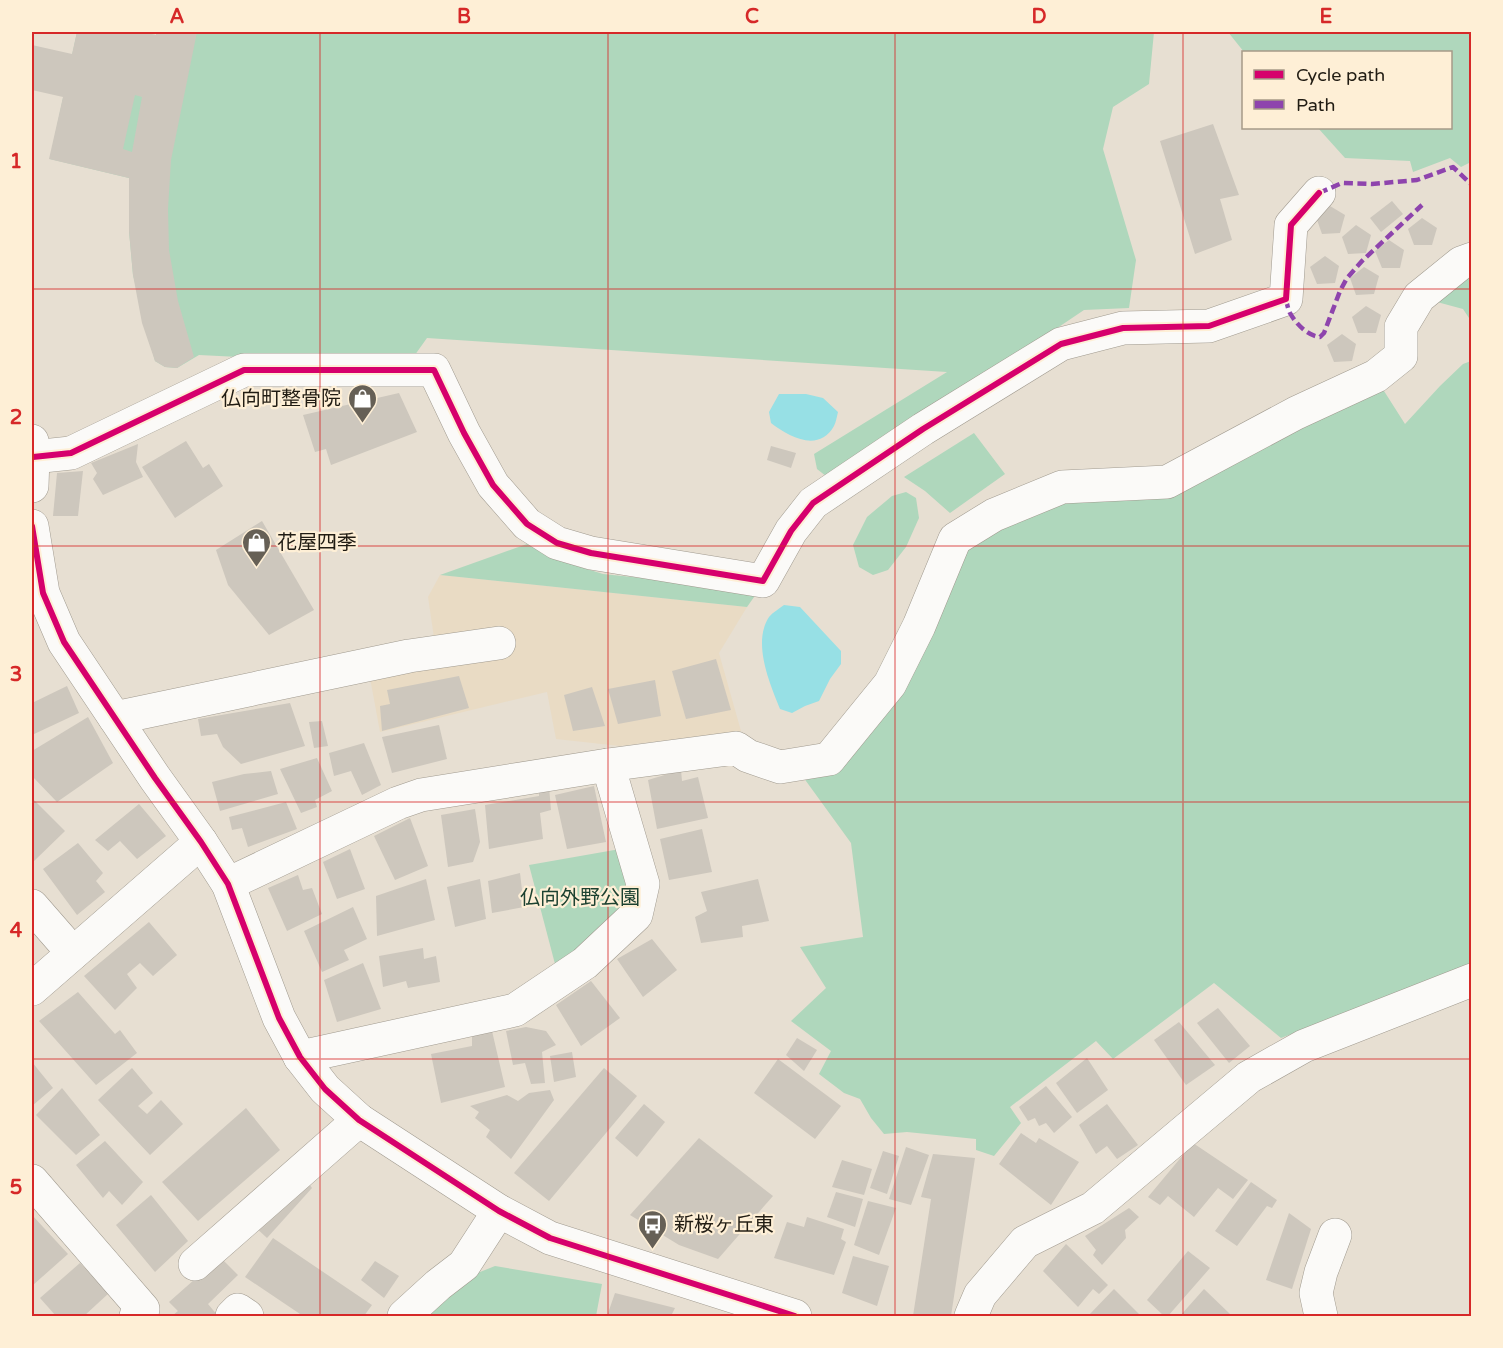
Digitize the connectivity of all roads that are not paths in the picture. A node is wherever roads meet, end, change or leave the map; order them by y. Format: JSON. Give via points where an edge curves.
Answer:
{"nodes":[{"id":1,"x":1319,"y":193,"type":"dead end"},
{"id":2,"x":1472,"y":259,"type":"edge"},
{"id":3,"x":32,"y":461,"type":"edge"},
{"id":4,"x":32,"y":526,"type":"edge"},
{"id":5,"x":499,"y":643,"type":"dead end"},
{"id":6,"x":115,"y":718,"type":"junction"},
{"id":7,"x":608,"y":765,"type":"junction"},
{"id":8,"x":201,"y":842,"type":"junction"},
{"id":9,"x":228,"y":884,"type":"junction"},
{"id":10,"x":32,"y":906,"type":"edge"},
{"id":11,"x":73,"y":953,"type":"junction"},
{"id":12,"x":1472,"y":980,"type":"edge"},
{"id":13,"x":32,"y":989,"type":"edge"},
{"id":14,"x":300,"y":1057,"type":"junction"},
{"id":15,"x":359,"y":1120,"type":"junction"},
{"id":16,"x":32,"y":1181,"type":"edge"},
{"id":17,"x":499,"y":1211,"type":"junction"},
{"id":18,"x":1335,"y":1235,"type":"dead end"},
{"id":19,"x":195,"y":1264,"type":"dead end"},
{"id":20,"x":708,"y":1302,"type":"edge"},
{"id":21,"x":136,"y":1317,"type":"edge"},
{"id":22,"x":232,"y":1317,"type":"edge"},
{"id":23,"x":247,"y":1317,"type":"edge"},
{"id":24,"x":404,"y":1317,"type":"edge"},
{"id":25,"x":795,"y":1317,"type":"edge"},
{"id":26,"x":971,"y":1317,"type":"edge"},
{"id":27,"x":1322,"y":1317,"type":"edge"}],
"edges":[{"from":1,"to":3,"type":"street","via":[[1291,225],[1286,299],[1209,326],[1123,328],[1061,344],[813,503],[791,531],[763,582],[591,553],[557,543],[527,524],[494,485],[434,370],[244,370],[71,453]]},
{"from":2,"to":7,"type":"street","via":[[1461,263],[1419,297],[1401,327],[1401,356],[1376,376],[1296,412],[1167,482],[1062,487],[994,514],[955,539],[890,684],[829,759],[780,767],[735,748]]},
{"from":4,"to":6,"type":"street","via":[[43,593],[64,642]]},
{"from":5,"to":6,"type":"street","via":[[409,656]]},
{"from":6,"to":8,"type":"street"},
{"from":7,"to":9,"type":"street","via":[[421,795]]},
{"from":7,"to":14,"type":"street","via":[[643,884],[636,915],[585,963],[515,1010]]},
{"from":8,"to":9,"type":"street"},
{"from":8,"to":11,"type":"street"},
{"from":9,"to":14,"type":"street","via":[[279,1018]]},
{"from":10,"to":11,"type":"street"},
{"from":11,"to":13,"type":"street"},
{"from":12,"to":26,"type":"street","via":[[1305,1046],[1248,1077],[1093,1208],[1025,1242],[980,1295]]},
{"from":14,"to":15,"type":"street","via":[[325,1089]]},
{"from":15,"to":17,"type":"street"},
{"from":15,"to":19,"type":"street"},
{"from":16,"to":21,"type":"street","via":[[143,1309]]},
{"from":17,"to":20,"type":"street","via":[[549,1238]]},
{"from":17,"to":24,"type":"street","via":[[464,1265]]},
{"from":18,"to":27,"type":"street","via":[[1316,1293]]},
{"from":20,"to":25,"type":"street"},
{"from":22,"to":23,"type":"street","via":[[238,1310]]}]}
